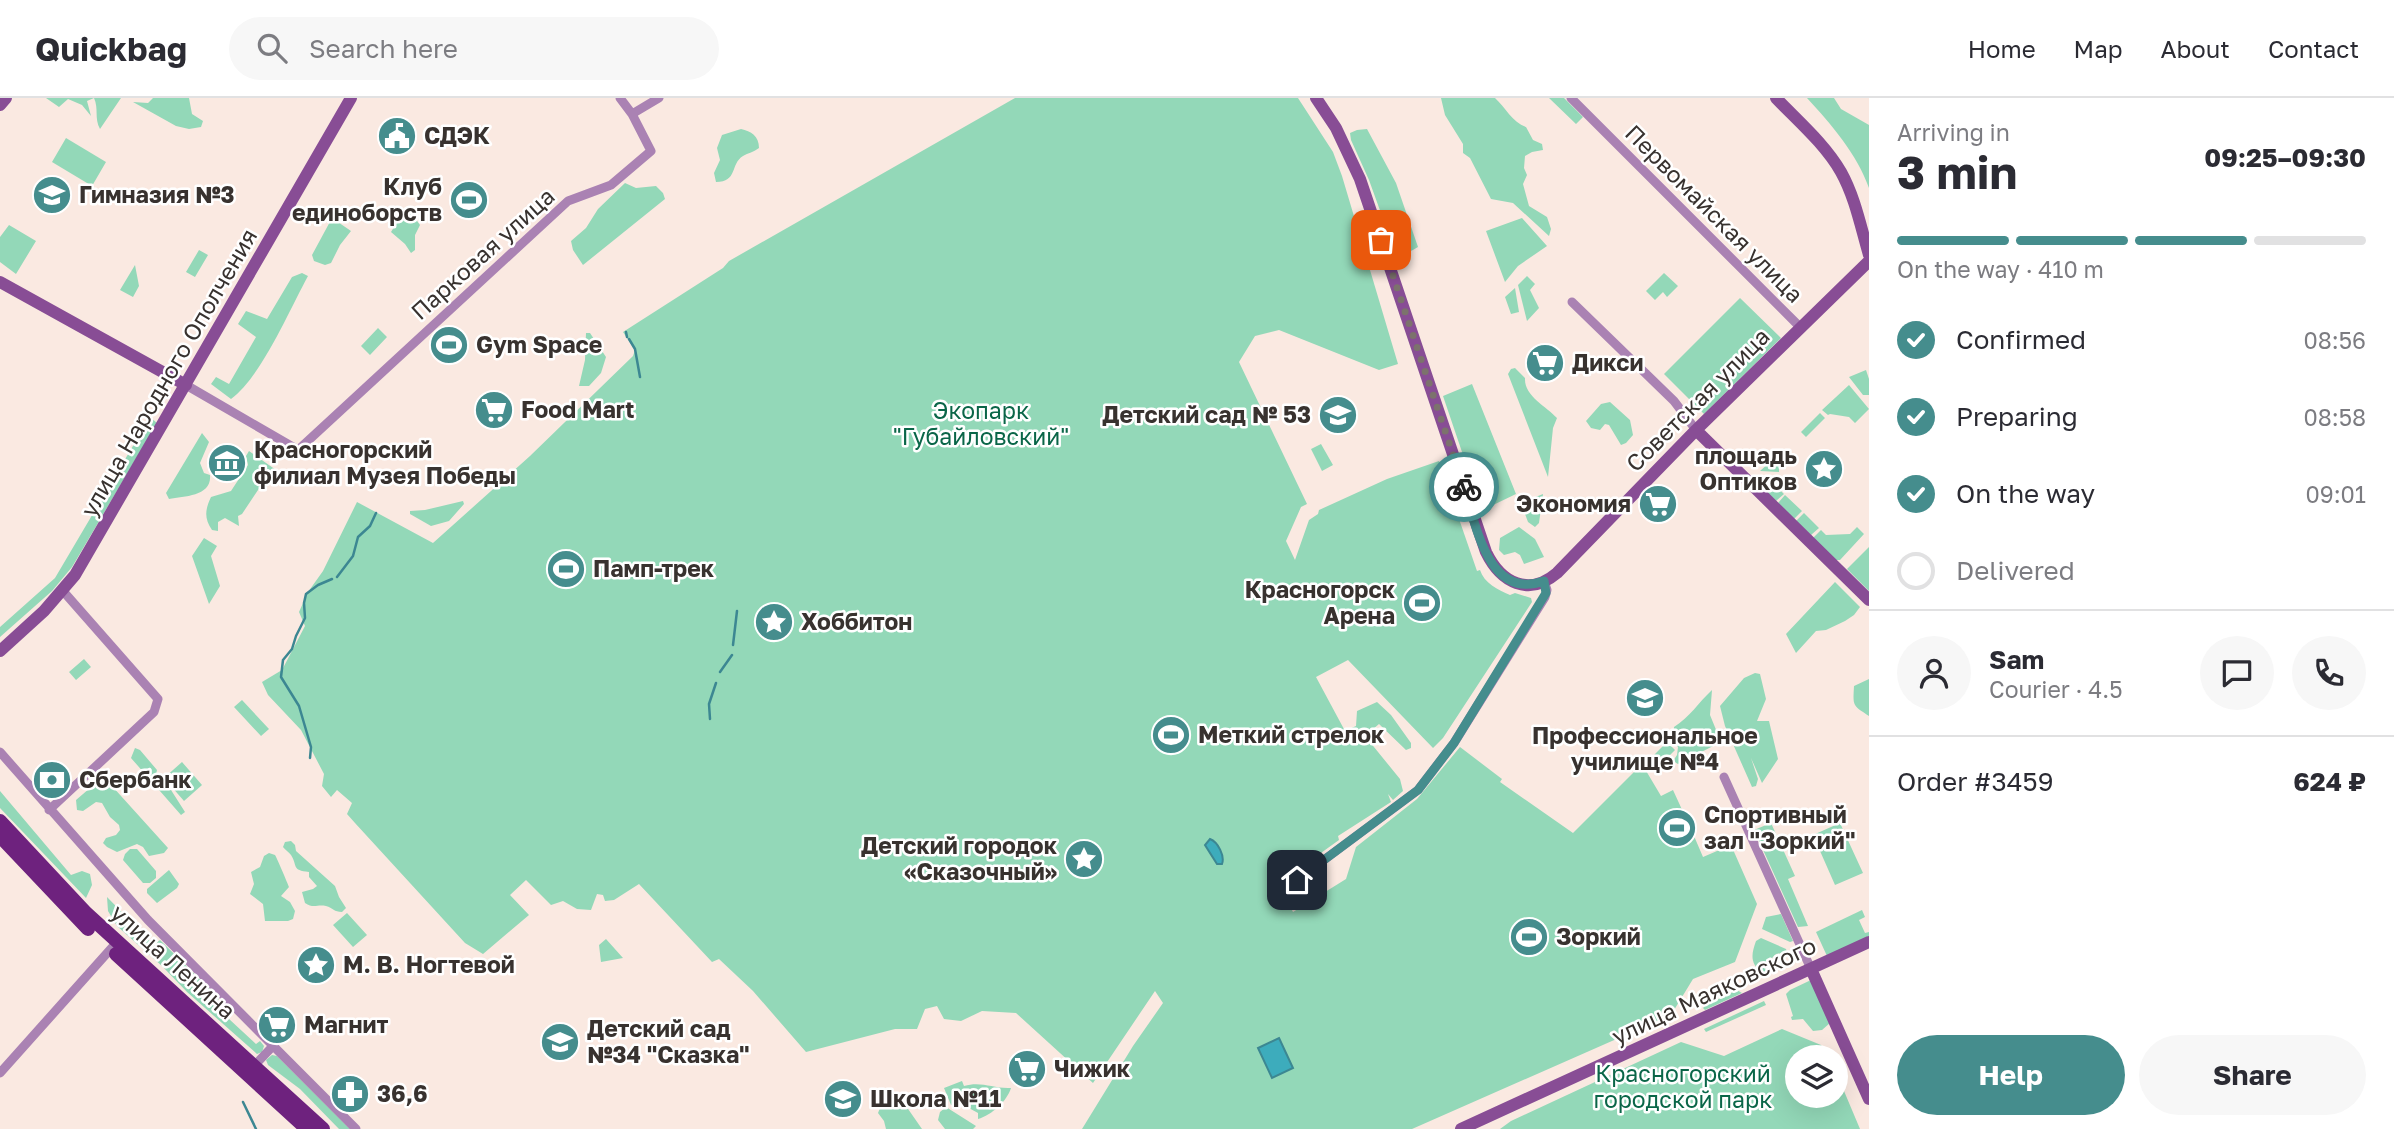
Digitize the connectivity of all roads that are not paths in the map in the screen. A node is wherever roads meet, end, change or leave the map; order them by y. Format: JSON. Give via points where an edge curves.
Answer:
{"nodes":[{"id":1,"x":6,"y":98,"type":"edge"},
{"id":2,"x":351,"y":98,"type":"edge"},
{"id":3,"x":620,"y":98,"type":"edge"},
{"id":4,"x":659,"y":98,"type":"edge"},
{"id":5,"x":1316,"y":98,"type":"edge"},
{"id":6,"x":1571,"y":98,"type":"edge"},
{"id":7,"x":1776,"y":98,"type":"edge"},
{"id":8,"x":0,"y":105,"type":"edge"},
{"id":9,"x":632,"y":114,"type":"junction"},
{"id":10,"x":1869,"y":255,"type":"edge"},
{"id":11,"x":1869,"y":261,"type":"edge"},
{"id":12,"x":0,"y":282,"type":"edge"},
{"id":13,"x":1572,"y":302,"type":"dead end"},
{"id":14,"x":1800,"y":327,"type":"junction"},
{"id":15,"x":186,"y":386,"type":"junction"},
{"id":16,"x":1696,"y":430,"type":"junction"},
{"id":17,"x":1544,"y":581,"type":"junction"},
{"id":18,"x":63,"y":591,"type":"junction"},
{"id":19,"x":1869,"y":600,"type":"edge"},
{"id":20,"x":0,"y":651,"type":"edge"},
{"id":21,"x":0,"y":752,"type":"edge"},
{"id":22,"x":1724,"y":777,"type":"dead end"},
{"id":23,"x":49,"y":810,"type":"junction"},
{"id":24,"x":0,"y":821,"type":"edge"},
{"id":25,"x":0,"y":836,"type":"edge"},
{"id":26,"x":1293,"y":883,"type":"dead end"},
{"id":27,"x":1869,"y":942,"type":"edge"},
{"id":28,"x":114,"y":945,"type":"junction"},
{"id":29,"x":1811,"y":969,"type":"junction"},
{"id":30,"x":274,"y":1046,"type":"junction"},
{"id":31,"x":254,"y":1066,"type":"junction"},
{"id":32,"x":0,"y":1073,"type":"edge"},
{"id":33,"x":1869,"y":1099,"type":"edge"},
{"id":34,"x":307,"y":1129,"type":"edge"},
{"id":35,"x":323,"y":1129,"type":"edge"},
{"id":36,"x":356,"y":1129,"type":"edge"},
{"id":37,"x":1461,"y":1129,"type":"edge"}],
"edges":[{"from":1,"to":8,"type":"street"},
{"from":2,"to":15,"type":"street","name":"улица Народного Ополчения"},
{"from":3,"to":9,"type":"street"},
{"from":4,"to":9,"type":"street"},
{"from":5,"to":17,"type":"street","via":[[1360,179],[1486,552],[1507,579],[1525,584]]},
{"from":6,"to":14,"type":"street","name":"Первомайская улица"},
{"from":7,"to":10,"type":"street","via":[[1841,173]]},
{"from":9,"to":15,"type":"street","name":"Парковая улица","via":[[651,151],[611,185],[568,201],[298,450]]},
{"from":11,"to":14,"type":"street","name":"Советская улица"},
{"from":12,"to":15,"type":"street"},
{"from":13,"to":16,"type":"street","via":[[1674,401]]},
{"from":14,"to":16,"type":"street","name":"Советская улица"},
{"from":15,"to":18,"type":"street","name":"улица Народного Ополчения"},
{"from":16,"to":17,"type":"street","name":"Советская улица"},
{"from":16,"to":19,"type":"street"},
{"from":17,"to":26,"type":"street","via":[[1545,597],[1426,781],[1412,797]]},
{"from":18,"to":20,"type":"street","name":"улица Народного Ополчения"},
{"from":18,"to":23,"type":"street","via":[[158,699],[154,712]]},
{"from":21,"to":23,"type":"street"},
{"from":22,"to":29,"type":"street"},
{"from":23,"to":30,"type":"street","via":[[210,985]]},
{"from":24,"to":28,"type":"main road","name":"улица Ленина"},
{"from":25,"to":28,"type":"main road","name":"улица Ленина","via":[[68,910]]},
{"from":27,"to":29,"type":"street","name":"улица Маяковского"},
{"from":28,"to":31,"type":"main road","name":"улица Ленина"},
{"from":28,"to":32,"type":"street"},
{"from":28,"to":34,"type":"main road","name":"улица Ленина"},
{"from":29,"to":33,"type":"street"},
{"from":29,"to":37,"type":"street","name":"улица Маяковского"},
{"from":30,"to":31,"type":"street"},
{"from":30,"to":36,"type":"street"},
{"from":31,"to":35,"type":"main road","name":"улица Ленина"}]}
